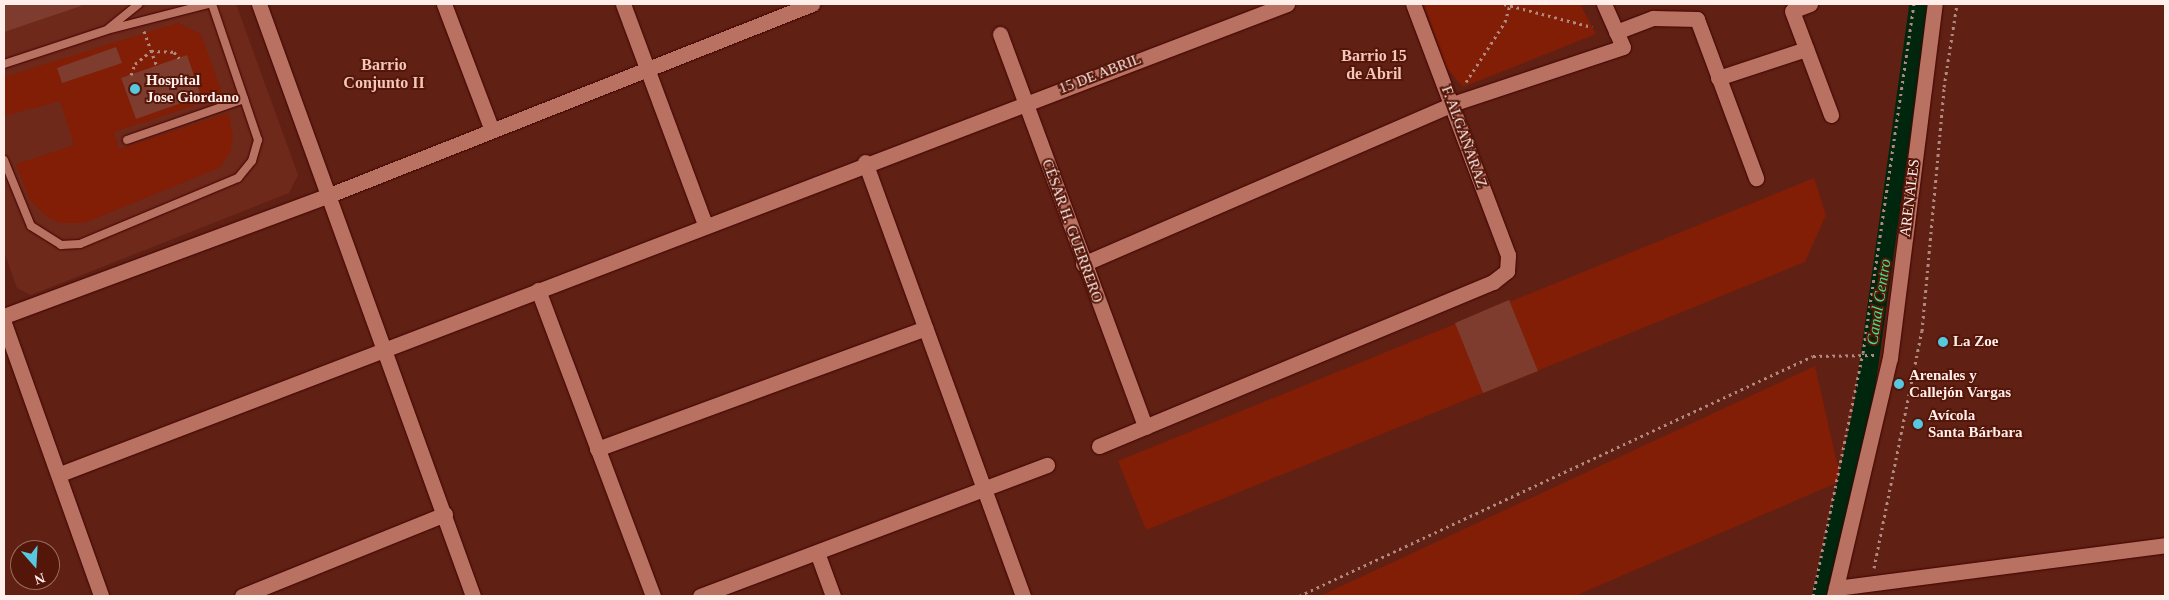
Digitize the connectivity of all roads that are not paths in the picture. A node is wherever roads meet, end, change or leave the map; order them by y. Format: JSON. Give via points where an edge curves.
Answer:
{"nodes":[{"id":1,"x":139,"y":4,"type":"edge"},
{"id":2,"x":208,"y":4,"type":"edge"},
{"id":3,"x":212,"y":4,"type":"edge"},
{"id":4,"x":259,"y":4,"type":"edge"},
{"id":5,"x":444,"y":4,"type":"edge"},
{"id":6,"x":623,"y":4,"type":"edge"},
{"id":7,"x":808,"y":4,"type":"edge"},
{"id":8,"x":1287,"y":4,"type":"edge"},
{"id":9,"x":1413,"y":4,"type":"edge"},
{"id":10,"x":1604,"y":4,"type":"edge"},
{"id":11,"x":1810,"y":4,"type":"edge"},
{"id":12,"x":1935,"y":4,"type":"edge"},
{"id":13,"x":107,"y":30,"type":"junction"},
{"id":14,"x":1616,"y":32,"type":"junction"},
{"id":15,"x":1000,"y":34,"type":"dead end"},
{"id":16,"x":1806,"y":49,"type":"junction"},
{"id":17,"x":4,"y":64,"type":"edge"},
{"id":18,"x":647,"y":68,"type":"junction"},
{"id":19,"x":1718,"y":78,"type":"junction"},
{"id":20,"x":244,"y":99,"type":"junction"},
{"id":21,"x":1025,"y":103,"type":"junction"},
{"id":22,"x":1452,"y":104,"type":"junction"},
{"id":23,"x":1831,"y":115,"type":"dead end"},
{"id":24,"x":491,"y":128,"type":"junction"},
{"id":25,"x":127,"y":140,"type":"dead end"},
{"id":26,"x":4,"y":160,"type":"edge"},
{"id":27,"x":866,"y":162,"type":"junction"},
{"id":28,"x":1756,"y":178,"type":"dead end"},
{"id":29,"x":327,"y":196,"type":"junction"},
{"id":30,"x":705,"y":225,"type":"junction"},
{"id":31,"x":1083,"y":264,"type":"junction"},
{"id":32,"x":538,"y":290,"type":"junction"},
{"id":33,"x":4,"y":316,"type":"edge"},
{"id":34,"x":4,"y":323,"type":"edge"},
{"id":35,"x":925,"y":328,"type":"junction"},
{"id":36,"x":385,"y":350,"type":"junction"},
{"id":37,"x":1145,"y":427,"type":"junction"},
{"id":38,"x":1099,"y":446,"type":"dead end"},
{"id":39,"x":597,"y":449,"type":"junction"},
{"id":40,"x":1047,"y":465,"type":"dead end"},
{"id":41,"x":60,"y":474,"type":"junction"},
{"id":42,"x":985,"y":489,"type":"junction"},
{"id":43,"x":445,"y":514,"type":"junction"},
{"id":44,"x":2165,"y":545,"type":"edge"},
{"id":45,"x":818,"y":555,"type":"junction"},
{"id":46,"x":1835,"y":592,"type":"edge"},
{"id":47,"x":100,"y":596,"type":"edge"},
{"id":48,"x":242,"y":596,"type":"edge"},
{"id":49,"x":473,"y":596,"type":"edge"},
{"id":50,"x":652,"y":596,"type":"edge"},
{"id":51,"x":700,"y":596,"type":"edge"},
{"id":52,"x":833,"y":596,"type":"edge"},
{"id":53,"x":1023,"y":596,"type":"edge"}],
"edges":[{"from":1,"to":13,"type":"lane"},
{"from":2,"to":13,"type":"lane"},
{"from":3,"to":20,"type":"lane"},
{"from":4,"to":29,"type":"street"},
{"from":5,"to":24,"type":"street"},
{"from":6,"to":18,"type":"street"},
{"from":7,"to":18,"type":"street"},
{"from":8,"to":21,"type":"street","name":"15 DE ABRIL"},
{"from":9,"to":22,"type":"street","name":"F. ALGAÑARAZ"},
{"from":10,"to":14,"type":"street"},
{"from":11,"to":16,"type":"street","via":[[1792,11]]},
{"from":12,"to":46,"type":"street","name":"ARENALES","via":[[1890,358]]},
{"from":13,"to":17,"type":"lane"},
{"from":14,"to":19,"type":"street","via":[[1653,18],[1697,19]]},
{"from":14,"to":22,"type":"street","via":[[1623,47]]},
{"from":15,"to":21,"type":"street","name":"CÉSAR H. GUERRERO"},
{"from":16,"to":19,"type":"street"},
{"from":16,"to":23,"type":"street"},
{"from":18,"to":24,"type":"street"},
{"from":18,"to":30,"type":"street"},
{"from":19,"to":28,"type":"street"},
{"from":20,"to":25,"type":"lane"},
{"from":20,"to":26,"type":"lane","via":[[258,140],[252,161],[238,178],[80,244],[61,245],[31,226]]},
{"from":21,"to":27,"type":"street","name":"15 DE ABRIL"},
{"from":21,"to":31,"type":"street","name":"CÉSAR H. GUERRERO"},
{"from":22,"to":31,"type":"street"},
{"from":22,"to":37,"type":"street","name":"F. ALGAÑARAZ","via":[[1508,255],[1507,271],[1493,282]]},
{"from":24,"to":29,"type":"street"},
{"from":27,"to":30,"type":"street","name":"15 DE ABRIL"},
{"from":27,"to":35,"type":"street"},
{"from":29,"to":33,"type":"street"},
{"from":29,"to":36,"type":"street"},
{"from":30,"to":32,"type":"street","name":"15 DE ABRIL"},
{"from":31,"to":37,"type":"street","name":"CÉSAR H. GUERRERO"},
{"from":32,"to":36,"type":"street","name":"15 DE ABRIL"},
{"from":32,"to":39,"type":"street"},
{"from":34,"to":41,"type":"street"},
{"from":35,"to":39,"type":"street"},
{"from":35,"to":42,"type":"street"},
{"from":36,"to":41,"type":"street","name":"15 DE ABRIL"},
{"from":36,"to":43,"type":"street"},
{"from":37,"to":38,"type":"street"},
{"from":39,"to":50,"type":"street"},
{"from":40,"to":42,"type":"street"},
{"from":41,"to":47,"type":"street"},
{"from":42,"to":45,"type":"street"},
{"from":42,"to":53,"type":"street"},
{"from":43,"to":48,"type":"street"},
{"from":43,"to":49,"type":"street"},
{"from":44,"to":46,"type":"street"},
{"from":45,"to":51,"type":"street"},
{"from":45,"to":52,"type":"street"}]}
